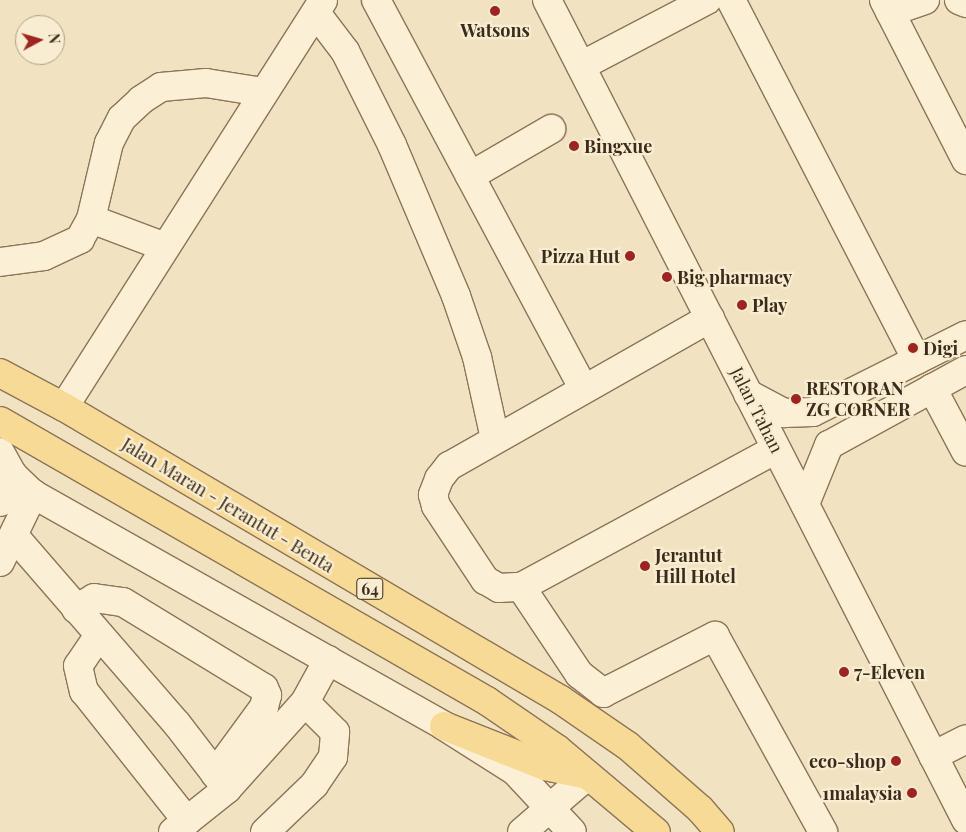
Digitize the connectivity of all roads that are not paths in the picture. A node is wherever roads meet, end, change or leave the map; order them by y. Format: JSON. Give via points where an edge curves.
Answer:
{"nodes":[{"id":1,"x":376,"y":0,"type":"edge"},
{"id":2,"x":547,"y":0,"type":"edge"},
{"id":3,"x":708,"y":0,"type":"edge"},
{"id":4,"x":731,"y":0,"type":"edge"},
{"id":5,"x":925,"y":0,"type":"edge"},
{"id":6,"x":959,"y":0,"type":"edge"},
{"id":7,"x":966,"y":3,"type":"edge"},
{"id":8,"x":319,"y":6,"type":"edge"},
{"id":9,"x":887,"y":6,"type":"edge"},
{"id":10,"x":581,"y":66,"type":"junction"},
{"id":11,"x":263,"y":92,"type":"junction"},
{"id":12,"x":551,"y":129,"type":"dead end"},
{"id":13,"x":966,"y":160,"type":"edge"},
{"id":14,"x":470,"y":176,"type":"junction"},
{"id":15,"x":91,"y":219,"type":"junction"},
{"id":16,"x":165,"y":247,"type":"junction"},
{"id":17,"x":0,"y":262,"type":"edge"},
{"id":18,"x":710,"y":318,"type":"junction"},
{"id":19,"x":966,"y":335,"type":"edge"},
{"id":20,"x":917,"y":360,"type":"junction"},
{"id":21,"x":966,"y":370,"type":"edge"},
{"id":22,"x":0,"y":373,"type":"edge"},
{"id":23,"x":583,"y":388,"type":"junction"},
{"id":24,"x":932,"y":388,"type":"junction"},
{"id":25,"x":748,"y":394,"type":"junction"},
{"id":26,"x":64,"y":407,"type":"junction"},
{"id":27,"x":0,"y":421,"type":"edge"},
{"id":28,"x":495,"y":439,"type":"junction"},
{"id":29,"x":776,"y":449,"type":"junction"},
{"id":30,"x":0,"y":452,"type":"edge"},
{"id":31,"x":966,"y":452,"type":"edge"},
{"id":32,"x":13,"y":475,"type":"junction"},
{"id":33,"x":33,"y":494,"type":"junction"},
{"id":34,"x":0,"y":502,"type":"edge"},
{"id":35,"x":804,"y":504,"type":"junction"},
{"id":36,"x":14,"y":536,"type":"junction"},
{"id":37,"x":0,"y":562,"type":"edge"},
{"id":38,"x":521,"y":587,"type":"junction"},
{"id":39,"x":76,"y":609,"type":"junction"},
{"id":40,"x":99,"y":634,"type":"junction"},
{"id":41,"x":328,"y":660,"type":"junction"},
{"id":42,"x":305,"y":702,"type":"junction"},
{"id":43,"x":444,"y":726,"type":"junction"},
{"id":44,"x":966,"y":739,"type":"edge"},
{"id":45,"x":933,"y":756,"type":"junction"},
{"id":46,"x":588,"y":775,"type":"junction"},
{"id":47,"x":221,"y":782,"type":"junction"},
{"id":48,"x":552,"y":808,"type":"junction"},
{"id":49,"x":966,"y":820,"type":"edge"},
{"id":50,"x":180,"y":826,"type":"edge"},
{"id":51,"x":265,"y":832,"type":"edge"},
{"id":52,"x":522,"y":832,"type":"edge"},
{"id":53,"x":572,"y":832,"type":"edge"},
{"id":54,"x":656,"y":832,"type":"edge"},
{"id":55,"x":720,"y":832,"type":"edge"},
{"id":56,"x":822,"y":832,"type":"edge"}],
"edges":[{"from":1,"to":14,"type":"street"},
{"from":2,"to":10,"type":"street","name":"Jalan Tahan"},
{"from":3,"to":10,"type":"street"},
{"from":4,"to":20,"type":"street"},
{"from":5,"to":9,"type":"street"},
{"from":6,"to":7,"type":"street"},
{"from":8,"to":11,"type":"street"},
{"from":8,"to":28,"type":"street","via":[[392,145],[456,296],[477,357]]},
{"from":9,"to":13,"type":"street"},
{"from":10,"to":18,"type":"street","name":"Jalan Tahan"},
{"from":11,"to":15,"type":"street","via":[[206,84],[161,87],[141,100],[122,118],[110,143]]},
{"from":11,"to":16,"type":"street"},
{"from":12,"to":14,"type":"street"},
{"from":14,"to":23,"type":"street"},
{"from":15,"to":16,"type":"street"},
{"from":15,"to":17,"type":"street","via":[[80,239],[44,256]]},
{"from":16,"to":26,"type":"street"},
{"from":18,"to":23,"type":"street"},
{"from":18,"to":25,"type":"street","name":"Jalan Tahan"},
{"from":19,"to":20,"type":"street"},
{"from":20,"to":25,"type":"street","via":[[813,412],[784,413]]},
{"from":21,"to":24,"type":"street"},
{"from":22,"to":26,"type":"main road","name":"Jalan Maran - Jerantut - Benta","number":"64"},
{"from":23,"to":28,"type":"street"},
{"from":24,"to":31,"type":"street"},
{"from":24,"to":35,"type":"street","via":[[829,445]]},
{"from":25,"to":29,"type":"street","name":"Jalan Tahan"},
{"from":26,"to":55,"type":"main road","name":"Jalan Maran - Jerantut - Benta","number":"64","via":[[561,700],[628,746],[700,809]]},
{"from":27,"to":46,"type":"main road","name":"Jalan Maran - Jerantut - Benta","number":"64","via":[[487,701]]},
{"from":28,"to":38,"type":"street","via":[[449,466],[433,495],[468,559],[485,580],[499,588]]},
{"from":29,"to":35,"type":"street","name":"Jalan Tahan"},
{"from":29,"to":38,"type":"street"},
{"from":30,"to":32,"type":"street"},
{"from":32,"to":33,"type":"street"},
{"from":32,"to":34,"type":"street"},
{"from":33,"to":36,"type":"street"},
{"from":33,"to":41,"type":"street"},
{"from":35,"to":45,"type":"street","name":"Jalan Tahan"},
{"from":36,"to":37,"type":"street"},
{"from":36,"to":39,"type":"street"},
{"from":38,"to":56,"type":"street","via":[[579,674],[603,693],[715,636]]},
{"from":39,"to":40,"type":"street"},
{"from":39,"to":47,"type":"street","via":[[94,598],[123,602],[264,688],[267,696],[264,707]]},
{"from":40,"to":47,"type":"street","via":[[177,724]]},
{"from":40,"to":50,"type":"street","via":[[78,666],[84,691]]},
{"from":41,"to":42,"type":"street"},
{"from":41,"to":43,"type":"street"},
{"from":42,"to":47,"type":"street"},
{"from":42,"to":51,"type":"street","via":[[335,732],[333,757],[314,785]]},
{"from":43,"to":46,"type":"main road","via":[[545,766]]},
{"from":43,"to":48,"type":"street","via":[[515,771]]},
{"from":44,"to":45,"type":"street"},
{"from":45,"to":49,"type":"street","name":"Jalan Tahan"},
{"from":46,"to":48,"type":"street"},
{"from":46,"to":54,"type":"main road","name":"Jalan Maran - Jerantut - Benta","number":"64"},
{"from":47,"to":50,"type":"street"},
{"from":48,"to":52,"type":"street"},
{"from":48,"to":53,"type":"street"}]}
